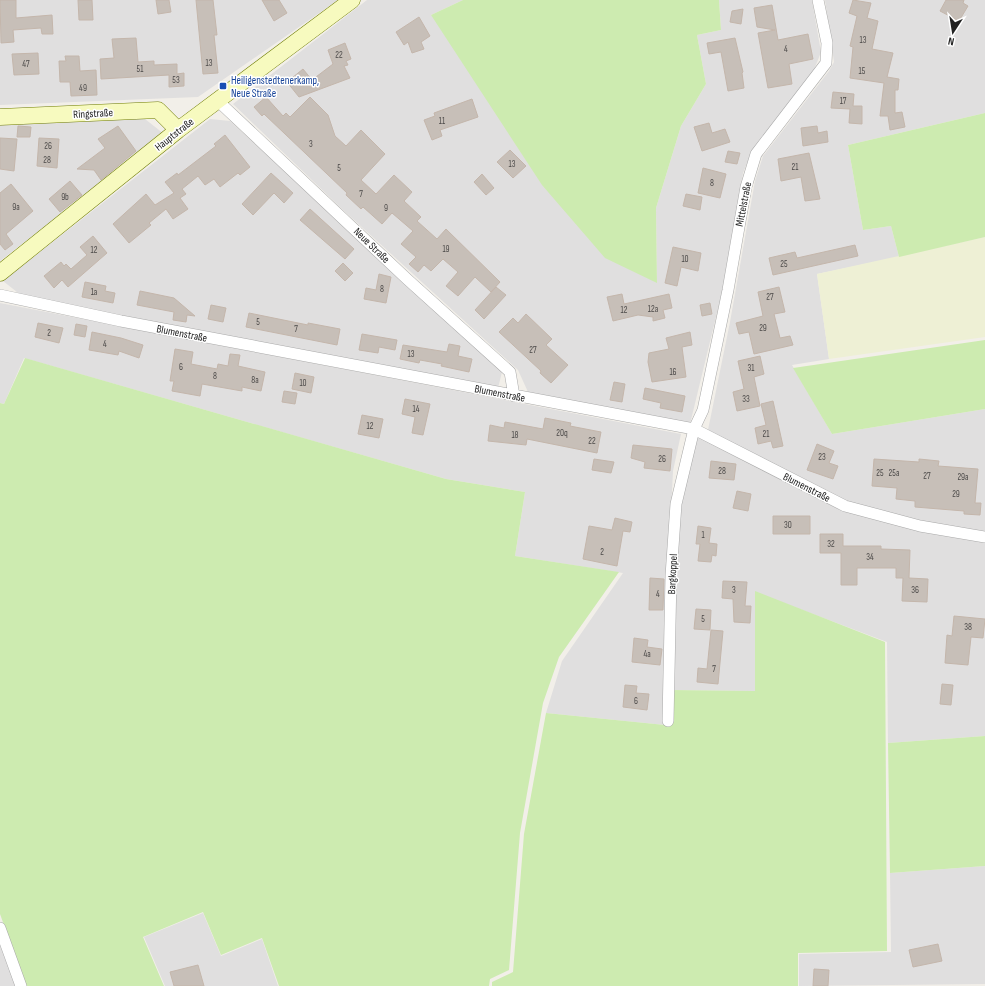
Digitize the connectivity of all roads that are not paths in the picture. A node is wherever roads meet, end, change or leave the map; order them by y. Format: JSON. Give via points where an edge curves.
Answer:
{"nodes":[{"id":1,"x":352,"y":0,"type":"edge"},
{"id":2,"x":818,"y":0,"type":"edge"},
{"id":3,"x":218,"y":100,"type":"junction"},
{"id":4,"x":0,"y":117,"type":"edge"},
{"id":5,"x":178,"y":130,"type":"junction"},
{"id":6,"x":0,"y":273,"type":"edge"},
{"id":7,"x":0,"y":295,"type":"edge"},
{"id":8,"x":514,"y":396,"type":"junction"},
{"id":9,"x":694,"y":429,"type":"junction"},
{"id":10,"x":985,"y":538,"type":"edge"},
{"id":11,"x":668,"y":721,"type":"dead end"},
{"id":12,"x":0,"y":928,"type":"edge"},
{"id":13,"x":22,"y":986,"type":"edge"}],
"edges":[{"from":1,"to":3,"type":"street","name":"Hauptstraße"},
{"from":2,"to":9,"type":"street","name":"Mittelstraße","via":[[827,44],[826,63],[756,154],[752,163],[703,410]]},
{"from":3,"to":5,"type":"street","name":"Hauptstraße"},
{"from":3,"to":8,"type":"street","name":"Neue Straße","via":[[407,279],[510,372]]},
{"from":4,"to":5,"type":"street","name":"Ringstraße","via":[[158,110]]},
{"from":5,"to":6,"type":"street","name":"Hauptstraße"},
{"from":7,"to":8,"type":"street","name":"Blumenstraße","via":[[121,321]]},
{"from":8,"to":9,"type":"street","name":"Blumenstraße"},
{"from":9,"to":10,"type":"street","name":"Blumenstraße","via":[[845,506],[920,526]]},
{"from":9,"to":11,"type":"street","name":"Bargkoppel","via":[[676,504],[671,576]]},
{"from":12,"to":13,"type":"street"}]}
